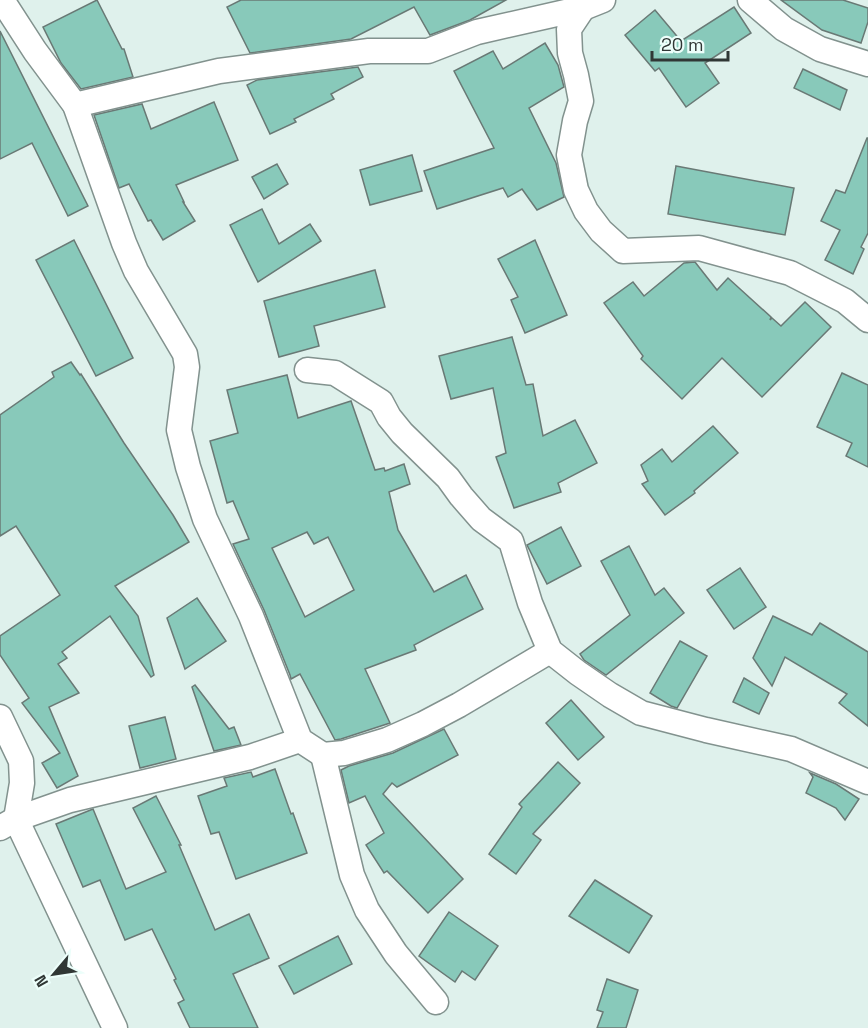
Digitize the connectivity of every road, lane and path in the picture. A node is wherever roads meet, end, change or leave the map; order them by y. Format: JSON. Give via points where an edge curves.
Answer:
{"nodes":[{"id":1,"x":750,"y":0,"type":"edge"},
{"id":2,"x":592,"y":4,"type":"edge"},
{"id":3,"x":5,"y":12,"type":"edge"},
{"id":4,"x":868,"y":64,"type":"edge"},
{"id":5,"x":75,"y":105,"type":"junction"},
{"id":6,"x":868,"y":320,"type":"edge"},
{"id":7,"x":307,"y":370,"type":"dead end"},
{"id":8,"x":550,"y":651,"type":"junction"},
{"id":9,"x":0,"y":717,"type":"edge"},
{"id":10,"x":300,"y":740,"type":"junction"},
{"id":11,"x":323,"y":755,"type":"junction"},
{"id":12,"x":868,"y":782,"type":"edge"},
{"id":13,"x":8,"y":824,"type":"edge"},
{"id":14,"x":436,"y":1002,"type":"dead end"},
{"id":15,"x":115,"y":1028,"type":"edge"}],
"edges":[{"from":1,"to":4,"type":"street","via":[[784,28],[820,49]]},
{"from":2,"to":5,"type":"street","via":[[477,32],[428,51],[369,51],[219,71]]},
{"from":2,"to":6,"type":"street","via":[[569,29],[581,101],[569,155],[576,190],[601,231],[623,251],[699,248],[790,273],[845,301]]},
{"from":3,"to":5,"type":"street"},
{"from":5,"to":10,"type":"street","via":[[132,262],[185,354],[187,367],[179,430],[188,467],[205,519],[251,616]]},
{"from":7,"to":8,"type":"street","via":[[335,373],[381,402],[402,433],[448,478],[481,519],[511,541]]},
{"from":8,"to":11,"type":"street","via":[[423,724],[387,740]]},
{"from":8,"to":12,"type":"street","via":[[641,713],[791,748]]},
{"from":9,"to":13,"type":"street","via":[[21,760],[22,783]]},
{"from":10,"to":11,"type":"street"},
{"from":10,"to":13,"type":"street","via":[[250,757],[70,800]]},
{"from":11,"to":14,"type":"street","via":[[352,875],[367,910],[396,954]]},
{"from":13,"to":15,"type":"street"}]}
